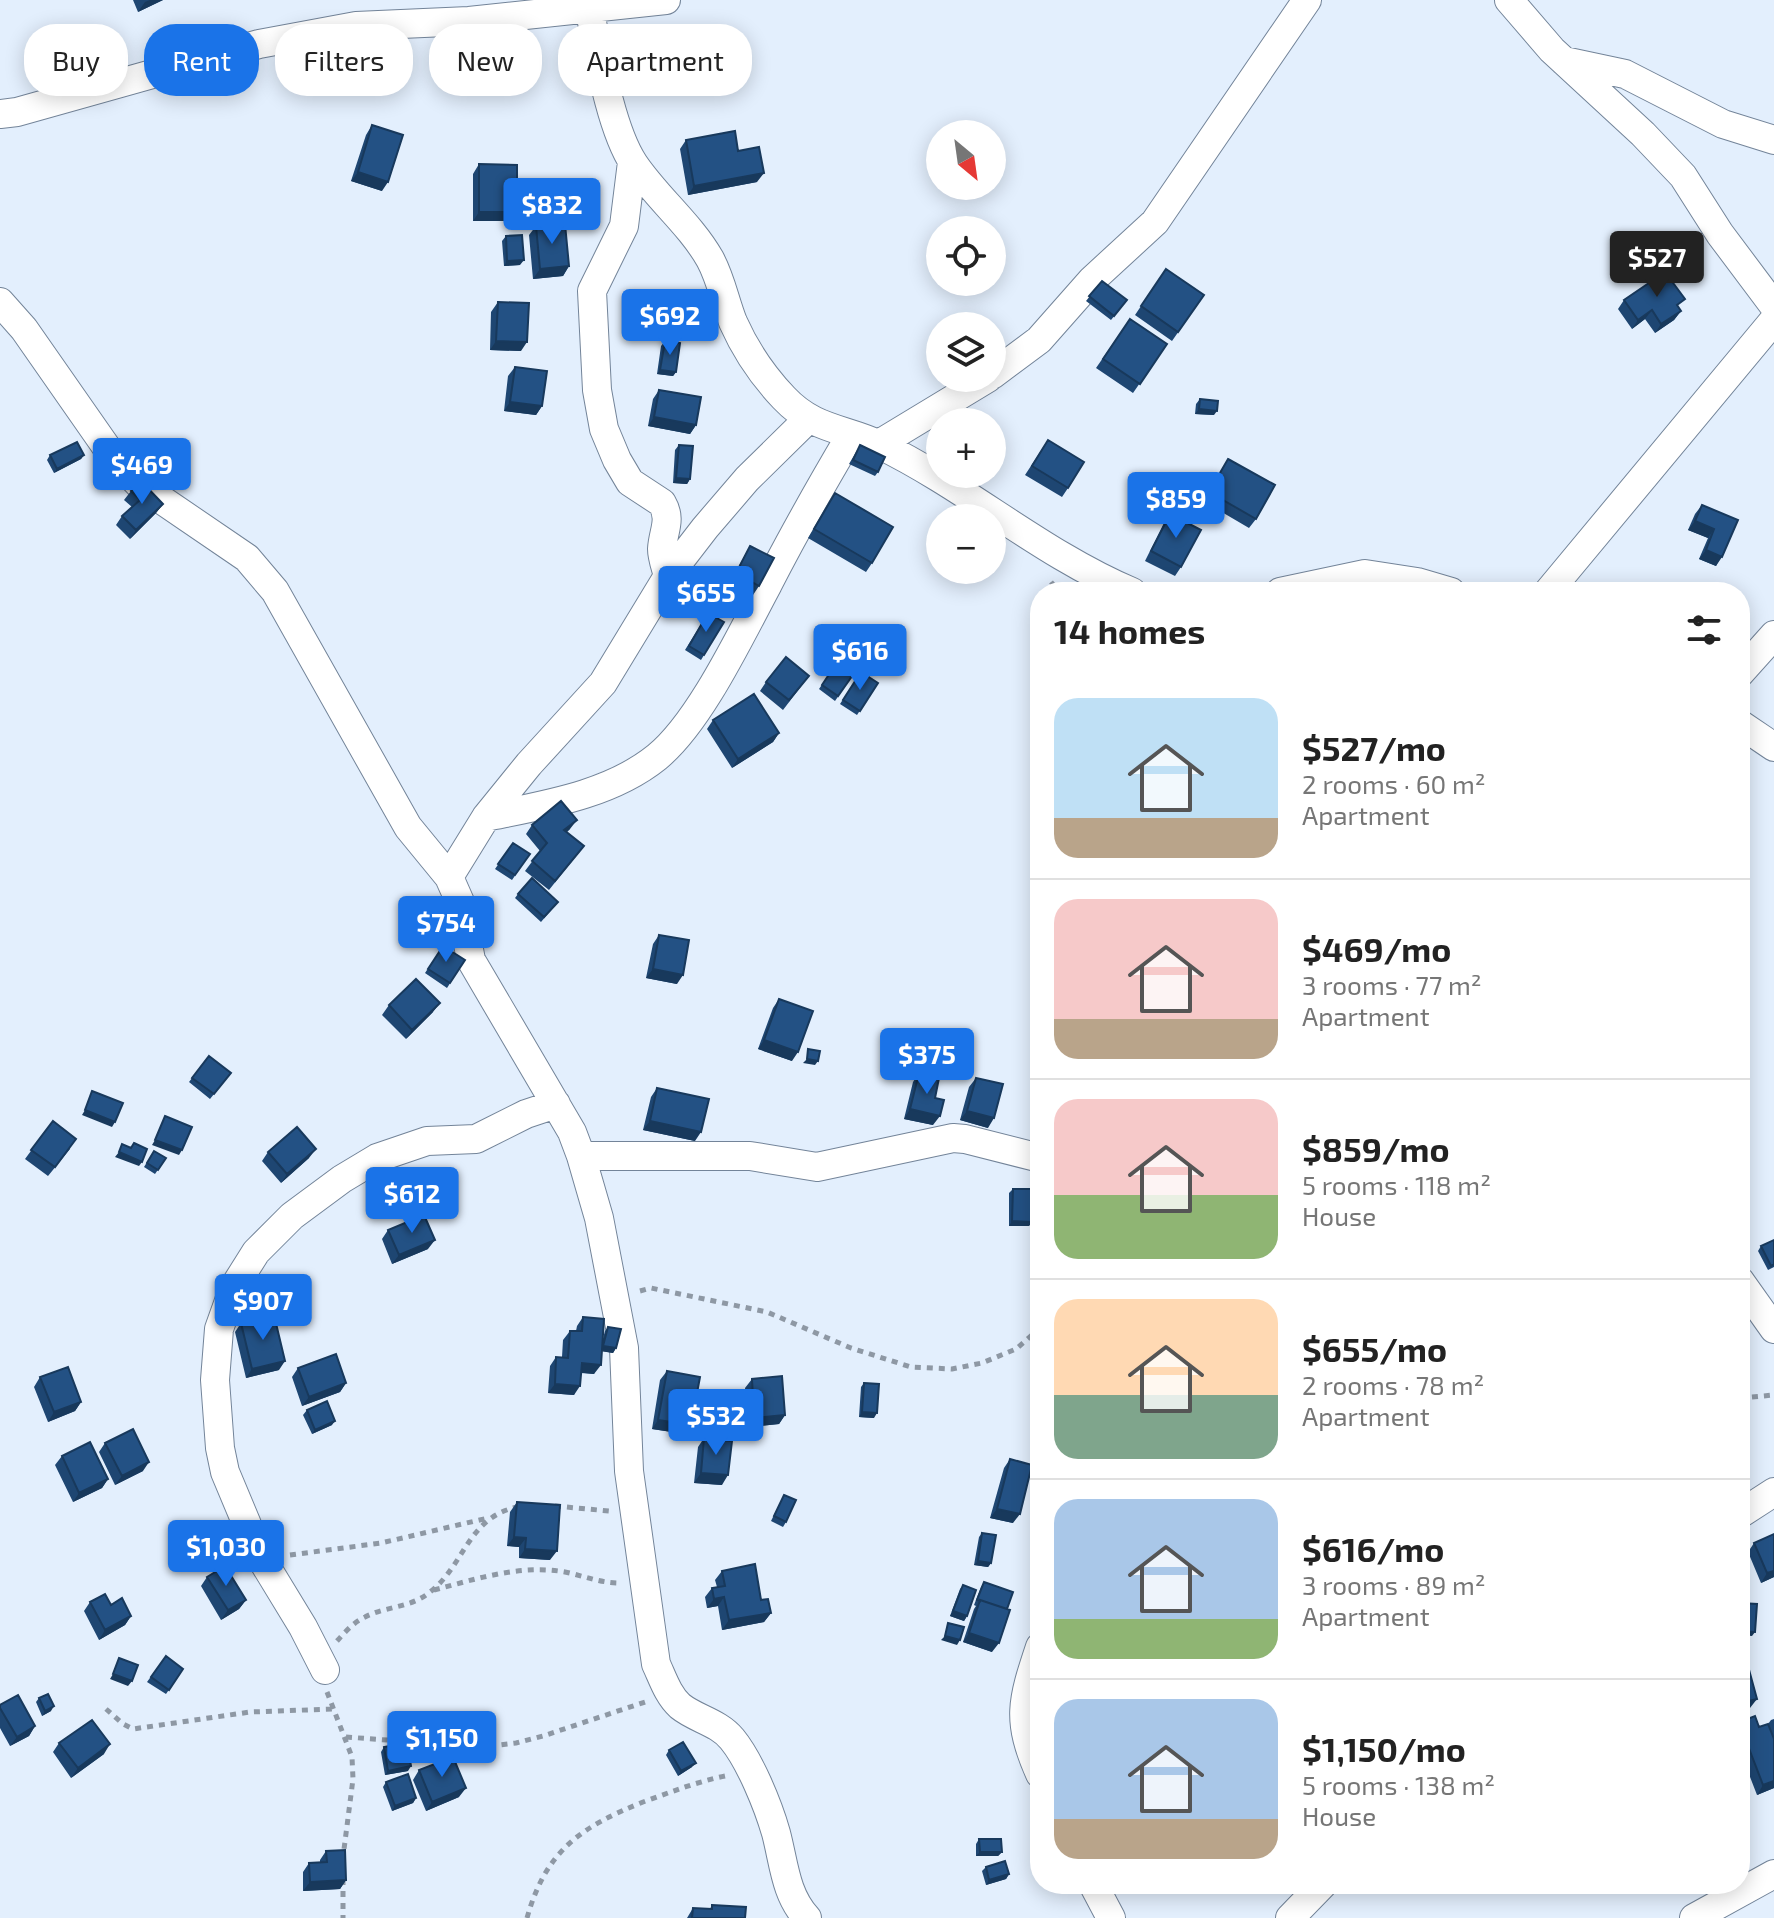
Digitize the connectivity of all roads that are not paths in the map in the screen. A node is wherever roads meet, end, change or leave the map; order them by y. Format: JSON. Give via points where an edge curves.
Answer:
{"nodes":[{"id":1,"x":666,"y":0,"type":"edge"},
{"id":2,"x":1307,"y":0,"type":"edge"},
{"id":3,"x":1509,"y":0,"type":"edge"},
{"id":4,"x":589,"y":7,"type":"junction"},
{"id":5,"x":470,"y":11,"type":"edge"},
{"id":6,"x":1564,"y":61,"type":"junction"},
{"id":7,"x":0,"y":114,"type":"edge"},
{"id":8,"x":1774,"y":140,"type":"edge"},
{"id":9,"x":632,"y":162,"type":"junction"},
{"id":10,"x":0,"y":302,"type":"edge"},
{"id":11,"x":1774,"y":306,"type":"edge"},
{"id":12,"x":1774,"y":320,"type":"edge"},
{"id":13,"x":1006,"y":364,"type":"edge"},
{"id":14,"x":964,"y":392,"type":"edge"},
{"id":15,"x":807,"y":420,"type":"junction"},
{"id":16,"x":851,"y":435,"type":"junction"},
{"id":17,"x":879,"y":444,"type":"junction"},
{"id":18,"x":668,"y":576,"type":"junction"},
{"id":19,"x":1108,"y":582,"type":"edge"},
{"id":20,"x":1327,"y":582,"type":"edge"},
{"id":21,"x":1414,"y":582,"type":"edge"},
{"id":22,"x":1563,"y":582,"type":"edge"},
{"id":23,"x":1774,"y":635,"type":"edge"},
{"id":24,"x":1750,"y":662,"type":"edge"},
{"id":25,"x":1750,"y":731,"type":"edge"},
{"id":26,"x":1774,"y":747,"type":"edge"},
{"id":27,"x":486,"y":817,"type":"junction"},
{"id":28,"x":449,"y":877,"type":"junction"},
{"id":29,"x":556,"y":1104,"type":"junction"},
{"id":30,"x":1030,"y":1153,"type":"edge"},
{"id":31,"x":581,"y":1156,"type":"junction"},
{"id":32,"x":1750,"y":1295,"type":"edge"},
{"id":33,"x":1774,"y":1329,"type":"edge"},
{"id":34,"x":1774,"y":1492,"type":"edge"},
{"id":35,"x":1750,"y":1508,"type":"edge"},
{"id":36,"x":325,"y":1670,"type":"road end"},
{"id":37,"x":1030,"y":1684,"type":"edge"},
{"id":38,"x":1030,"y":1748,"type":"edge"},
{"id":39,"x":1774,"y":1874,"type":"edge"},
{"id":40,"x":1750,"y":1887,"type":"edge"},
{"id":41,"x":1098,"y":1894,"type":"edge"},
{"id":42,"x":1313,"y":1894,"type":"edge"},
{"id":43,"x":1738,"y":1894,"type":"edge"},
{"id":44,"x":807,"y":1918,"type":"edge"},
{"id":45,"x":1111,"y":1918,"type":"edge"},
{"id":46,"x":1290,"y":1918,"type":"edge"},
{"id":47,"x":1694,"y":1918,"type":"edge"}],
"edges":[{"from":1,"to":4,"type":"street"},
{"from":2,"to":13,"type":"street","via":[[1155,222],[1092,280],[1039,340]]},
{"from":3,"to":6,"type":"street"},
{"from":4,"to":5,"type":"street"},
{"from":4,"to":9,"type":"street","via":[[604,82]]},
{"from":5,"to":7,"type":"street","via":[[259,44]]},
{"from":6,"to":8,"type":"street","via":[[1625,74],[1723,124]]},
{"from":6,"to":11,"type":"street","via":[[1683,176]]},
{"from":9,"to":15,"type":"street","via":[[699,241],[755,361]]},
{"from":9,"to":18,"type":"street","via":[[627,218],[592,291],[597,390],[617,460],[630,482],[662,503],[669,516],[662,552]]},
{"from":10,"to":28,"type":"street","via":[[114,458],[140,485],[213,533],[262,574],[408,827]]},
{"from":12,"to":22,"type":"street"},
{"from":14,"to":17,"type":"street"},
{"from":15,"to":16,"type":"street"},
{"from":15,"to":18,"type":"street","via":[[747,479]]},
{"from":16,"to":17,"type":"street"},
{"from":16,"to":27,"type":"street","via":[[736,643],[675,739],[635,772],[595,790]]},
{"from":17,"to":19,"type":"street"},
{"from":18,"to":27,"type":"street","via":[[603,683]]},
{"from":20,"to":21,"type":"street","via":[[1365,574]]},
{"from":23,"to":24,"type":"street"},
{"from":25,"to":26,"type":"street"},
{"from":27,"to":28,"type":"street"},
{"from":28,"to":29,"type":"street","via":[[460,902],[471,960]]},
{"from":29,"to":31,"type":"street"},
{"from":29,"to":36,"type":"street","via":[[476,1139],[427,1141],[377,1158],[292,1216],[256,1252],[234,1287],[219,1329],[215,1380],[225,1472],[261,1558]]},
{"from":30,"to":31,"type":"street","via":[[953,1138],[817,1167],[750,1156]]},
{"from":31,"to":44,"type":"street","via":[[599,1218],[624,1348],[633,1515],[656,1664],[667,1691],[681,1707],[732,1739],[775,1831],[790,1894]]},
{"from":32,"to":33,"type":"street"},
{"from":34,"to":35,"type":"street"},
{"from":37,"to":38,"type":"street","via":[[1022,1714]]},
{"from":39,"to":40,"type":"street"},
{"from":41,"to":45,"type":"street"},
{"from":42,"to":46,"type":"street"},
{"from":43,"to":47,"type":"street"}]}
